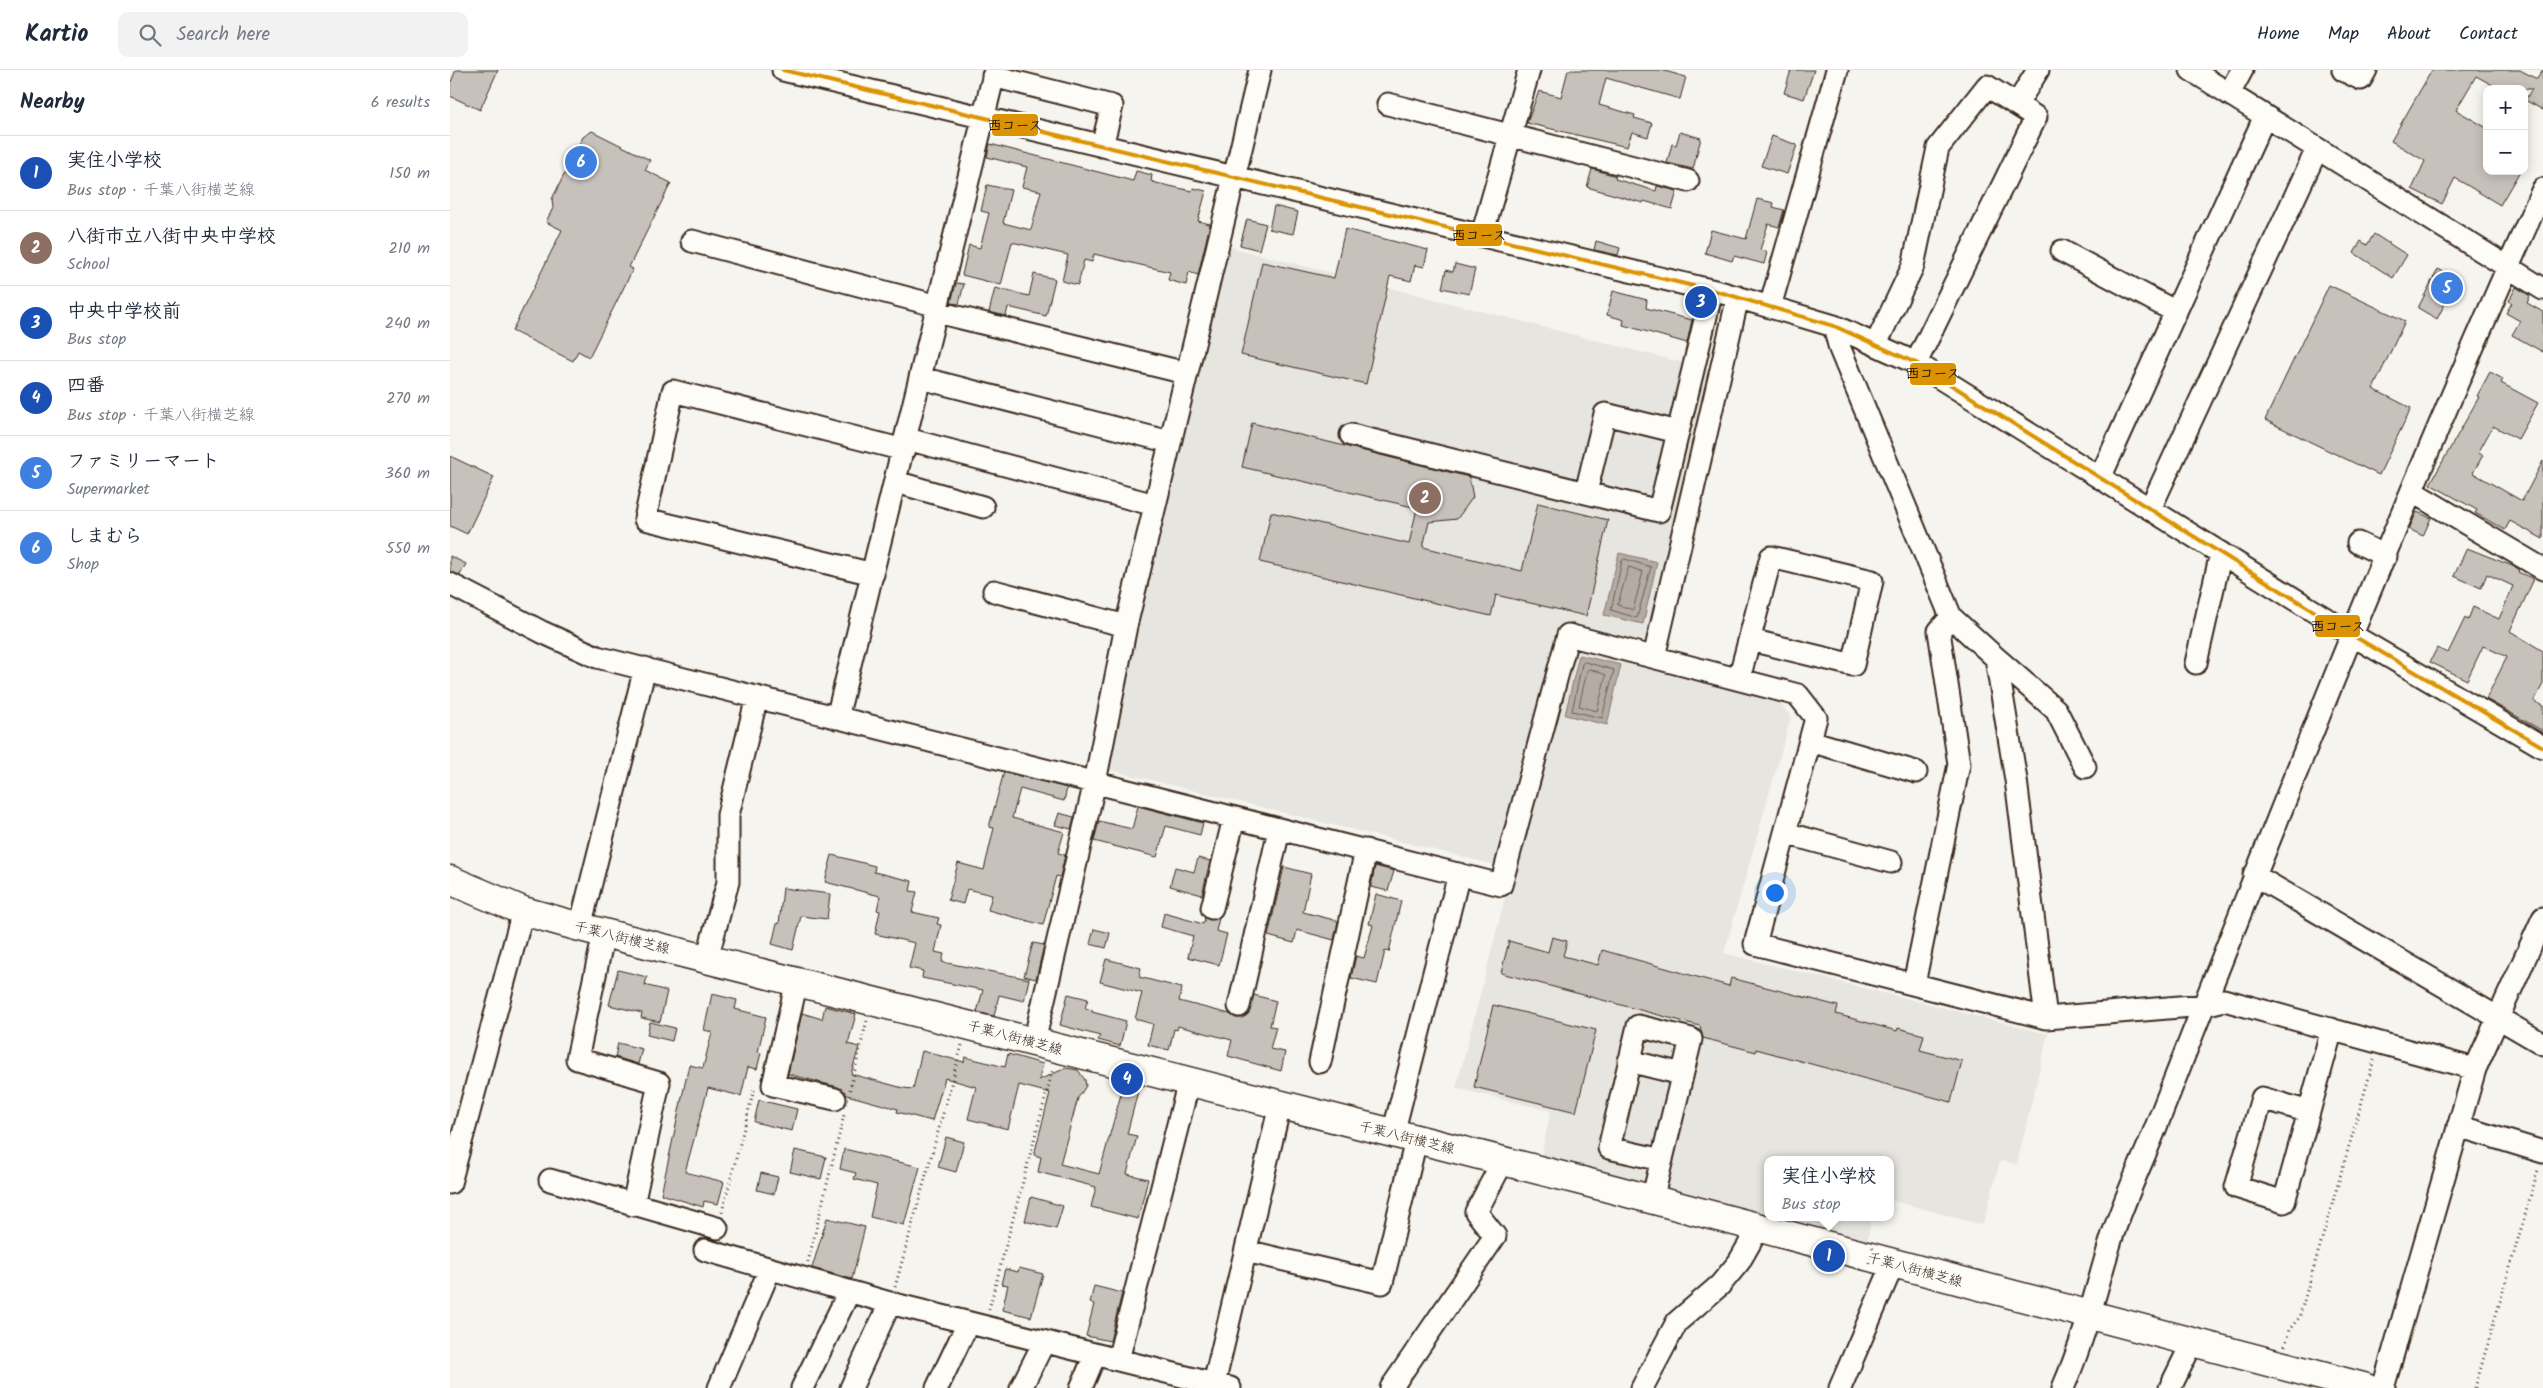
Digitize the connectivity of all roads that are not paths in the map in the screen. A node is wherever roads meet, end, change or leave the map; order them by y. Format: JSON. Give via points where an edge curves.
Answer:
{"nodes":[{"id":1,"x":783,"y":70,"type":"edge"},
{"id":2,"x":1260,"y":70,"type":"edge"},
{"id":3,"x":1529,"y":70,"type":"edge"},
{"id":4,"x":1837,"y":70,"type":"edge"},
{"id":5,"x":2038,"y":70,"type":"edge"},
{"id":6,"x":2191,"y":70,"type":"edge"},
{"id":7,"x":2242,"y":70,"type":"edge"},
{"id":8,"x":2343,"y":70,"type":"edge"},
{"id":9,"x":2366,"y":70,"type":"edge"},
{"id":10,"x":994,"y":73,"type":"edge"},
{"id":11,"x":2229,"y":94,"type":"junction"},
{"id":12,"x":1388,"y":104,"type":"dead end"},
{"id":13,"x":2017,"y":104,"type":"junction"},
{"id":14,"x":2265,"y":116,"type":"junction"},
{"id":15,"x":983,"y":118,"type":"junction"},
{"id":16,"x":1511,"y":134,"type":"junction"},
{"id":17,"x":1102,"y":146,"type":"junction"},
{"id":18,"x":2317,"y":149,"type":"junction"},
{"id":19,"x":1233,"y":177,"type":"junction"},
{"id":20,"x":1688,"y":181,"type":"dead end"},
{"id":21,"x":2543,"y":189,"type":"edge"},
{"id":22,"x":1482,"y":235,"type":"junction"},
{"id":23,"x":692,"y":242,"type":"dead end"},
{"id":24,"x":2062,"y":251,"type":"dead end"},
{"id":25,"x":2508,"y":267,"type":"junction"},
{"id":26,"x":2543,"y":289,"type":"edge"},
{"id":27,"x":1712,"y":291,"type":"junction"},
{"id":28,"x":1738,"y":297,"type":"junction"},
{"id":29,"x":1770,"y":307,"type":"junction"},
{"id":30,"x":938,"y":309,"type":"junction"},
{"id":31,"x":2176,"y":312,"type":"junction"},
{"id":32,"x":1834,"y":326,"type":"junction"},
{"id":33,"x":1876,"y":344,"type":"junction"},
{"id":34,"x":1916,"y":363,"type":"junction"},
{"id":35,"x":1186,"y":373,"type":"junction"},
{"id":36,"x":921,"y":378,"type":"junction"},
{"id":37,"x":1678,"y":432,"type":"junction"},
{"id":38,"x":1351,"y":435,"type":"dead end"},
{"id":39,"x":1170,"y":442,"type":"junction"},
{"id":40,"x":905,"y":445,"type":"junction"},
{"id":41,"x":2100,"y":478,"type":"junction"},
{"id":42,"x":896,"y":482,"type":"junction"},
{"id":43,"x":1586,"y":492,"type":"junction"},
{"id":44,"x":2413,"y":492,"type":"junction"},
{"id":45,"x":1155,"y":505,"type":"junction"},
{"id":46,"x":982,"y":508,"type":"dead end"},
{"id":47,"x":2150,"y":509,"type":"junction"},
{"id":48,"x":2358,"y":543,"type":"dead end"},
{"id":49,"x":2217,"y":545,"type":"junction"},
{"id":50,"x":2386,"y":556,"type":"junction"},
{"id":51,"x":2543,"y":569,"type":"edge"},
{"id":52,"x":873,"y":574,"type":"junction"},
{"id":53,"x":450,"y":584,"type":"edge"},
{"id":54,"x":994,"y":591,"type":"dead end"},
{"id":55,"x":1951,"y":617,"type":"junction"},
{"id":56,"x":1126,"y":626,"type":"junction"},
{"id":57,"x":2352,"y":635,"type":"junction"},
{"id":58,"x":1750,"y":640,"type":"junction"},
{"id":59,"x":1654,"y":657,"type":"junction"},
{"id":60,"x":1996,"y":658,"type":"junction"},
{"id":61,"x":2196,"y":663,"type":"dead end"},
{"id":62,"x":645,"y":668,"type":"junction"},
{"id":63,"x":1739,"y":679,"type":"junction"},
{"id":64,"x":757,"y":697,"type":"junction"},
{"id":65,"x":838,"y":718,"type":"junction"},
{"id":66,"x":1810,"y":741,"type":"junction"},
{"id":67,"x":2543,"y":747,"type":"edge"},
{"id":68,"x":2085,"y":767,"type":"dead end"},
{"id":69,"x":1916,"y":772,"type":"dead end"},
{"id":70,"x":1095,"y":782,"type":"junction"},
{"id":71,"x":1234,"y":818,"type":"junction"},
{"id":72,"x":1279,"y":830,"type":"junction"},
{"id":73,"x":1785,"y":833,"type":"junction"},
{"id":74,"x":1366,"y":850,"type":"junction"},
{"id":75,"x":1891,"y":862,"type":"dead end"},
{"id":76,"x":1459,"y":874,"type":"junction"},
{"id":77,"x":2254,"y":876,"type":"junction"},
{"id":78,"x":450,"y":880,"type":"edge"},
{"id":79,"x":1212,"y":908,"type":"dead end"},
{"id":80,"x":523,"y":911,"type":"junction"},
{"id":81,"x":2543,"y":918,"type":"edge"},
{"id":82,"x":592,"y":930,"type":"junction"},
{"id":83,"x":707,"y":958,"type":"junction"},
{"id":84,"x":797,"y":981,"type":"junction"},
{"id":85,"x":1914,"y":984,"type":"junction"},
{"id":86,"x":2204,"y":1005,"type":"junction"},
{"id":87,"x":1239,"y":1006,"type":"dead end"},
{"id":88,"x":2498,"y":1016,"type":"junction"},
{"id":89,"x":2046,"y":1018,"type":"junction"},
{"id":90,"x":2332,"y":1030,"type":"junction"},
{"id":91,"x":2543,"y":1044,"type":"edge"},
{"id":92,"x":1046,"y":1046,"type":"junction"},
{"id":93,"x":1630,"y":1061,"type":"junction"},
{"id":94,"x":1320,"y":1062,"type":"dead end"},
{"id":95,"x":2475,"y":1069,"type":"junction"},
{"id":96,"x":1682,"y":1074,"type":"junction"},
{"id":97,"x":1189,"y":1082,"type":"junction"},
{"id":98,"x":843,"y":1101,"type":"road end"},
{"id":99,"x":1280,"y":1104,"type":"junction"},
{"id":100,"x":2309,"y":1112,"type":"junction"},
{"id":101,"x":2458,"y":1126,"type":"junction"},
{"id":102,"x":1404,"y":1137,"type":"junction"},
{"id":103,"x":2543,"y":1152,"type":"edge"},
{"id":104,"x":1662,"y":1160,"type":"junction"},
{"id":105,"x":1503,"y":1161,"type":"junction"},
{"id":106,"x":451,"y":1174,"type":"edge"},
{"id":107,"x":550,"y":1180,"type":"dead end"},
{"id":108,"x":1652,"y":1199,"type":"junction"},
{"id":109,"x":633,"y":1205,"type":"junction"},
{"id":110,"x":1759,"y":1227,"type":"junction"},
{"id":111,"x":718,"y":1228,"type":"road end"},
{"id":112,"x":704,"y":1250,"type":"dead end"},
{"id":113,"x":1246,"y":1251,"type":"junction"},
{"id":114,"x":1878,"y":1257,"type":"junction"},
{"id":115,"x":770,"y":1269,"type":"junction"},
{"id":116,"x":849,"y":1292,"type":"junction"},
{"id":117,"x":890,"y":1303,"type":"junction"},
{"id":118,"x":2091,"y":1317,"type":"junction"},
{"id":119,"x":976,"y":1325,"type":"junction"},
{"id":120,"x":1044,"y":1342,"type":"junction"},
{"id":121,"x":2192,"y":1343,"type":"junction"},
{"id":122,"x":1095,"y":1355,"type":"junction"},
{"id":123,"x":1118,"y":1360,"type":"junction"},
{"id":124,"x":1222,"y":1386,"type":"edge"},
{"id":125,"x":719,"y":1388,"type":"edge"},
{"id":126,"x":802,"y":1388,"type":"edge"},
{"id":127,"x":851,"y":1388,"type":"edge"},
{"id":128,"x":937,"y":1388,"type":"edge"},
{"id":129,"x":1021,"y":1388,"type":"edge"},
{"id":130,"x":1081,"y":1388,"type":"edge"},
{"id":131,"x":1391,"y":1388,"type":"edge"},
{"id":132,"x":1642,"y":1388,"type":"edge"},
{"id":133,"x":1840,"y":1388,"type":"edge"},
{"id":134,"x":2063,"y":1388,"type":"edge"},
{"id":135,"x":2170,"y":1388,"type":"edge"},
{"id":136,"x":2367,"y":1388,"type":"edge"},
{"id":137,"x":2383,"y":1388,"type":"edge"}],
"edges":[{"from":1,"to":15,"type":"street"},
{"from":2,"to":19,"type":"street"},
{"from":3,"to":16,"type":"street"},
{"from":4,"to":29,"type":"street"},
{"from":5,"to":13,"type":"street"},
{"from":6,"to":11,"type":"street"},
{"from":7,"to":11,"type":"street"},
{"from":8,"to":9,"type":"street","via":[[2361,79]]},
{"from":10,"to":15,"type":"street"},
{"from":10,"to":17,"type":"street","via":[[1112,106]]},
{"from":11,"to":14,"type":"street"},
{"from":12,"to":16,"type":"street"},
{"from":13,"to":33,"type":"street","via":[[1988,86],[1938,148],[1913,266]]},
{"from":13,"to":34,"type":"street","via":[[2036,117]]},
{"from":14,"to":18,"type":"street"},
{"from":14,"to":31,"type":"street"},
{"from":15,"to":17,"type":"street"},
{"from":15,"to":30,"type":"street"},
{"from":16,"to":20,"type":"street"},
{"from":16,"to":22,"type":"street"},
{"from":17,"to":19,"type":"street"},
{"from":18,"to":25,"type":"street"},
{"from":18,"to":47,"type":"street"},
{"from":19,"to":22,"type":"street"},
{"from":19,"to":35,"type":"street"},
{"from":21,"to":25,"type":"street"},
{"from":22,"to":27,"type":"street"},
{"from":23,"to":30,"type":"street"},
{"from":24,"to":31,"type":"street"},
{"from":25,"to":26,"type":"street"},
{"from":25,"to":44,"type":"street"},
{"from":27,"to":28,"type":"street"},
{"from":27,"to":37,"type":"street"},
{"from":28,"to":29,"type":"street"},
{"from":28,"to":59,"type":"street"},
{"from":29,"to":32,"type":"street"},
{"from":30,"to":35,"type":"street"},
{"from":30,"to":36,"type":"street"},
{"from":31,"to":41,"type":"street"},
{"from":32,"to":33,"type":"street"},
{"from":32,"to":55,"type":"street","via":[[1840,349]]},
{"from":33,"to":34,"type":"street"},
{"from":34,"to":41,"type":"street"},
{"from":35,"to":39,"type":"street"},
{"from":36,"to":39,"type":"street"},
{"from":36,"to":40,"type":"street"},
{"from":37,"to":43,"type":"street","via":[[1659,510]]},
{"from":37,"to":43,"type":"street","via":[[1604,414]]},
{"from":38,"to":43,"type":"street"},
{"from":39,"to":45,"type":"street"},
{"from":40,"to":42,"type":"street"},
{"from":40,"to":45,"type":"street"},
{"from":40,"to":52,"type":"street","via":[[673,391],[645,519]]},
{"from":41,"to":47,"type":"street"},
{"from":42,"to":46,"type":"street"},
{"from":42,"to":52,"type":"street"},
{"from":44,"to":50,"type":"street"},
{"from":44,"to":51,"type":"street"},
{"from":45,"to":56,"type":"street"},
{"from":47,"to":49,"type":"street"},
{"from":48,"to":50,"type":"street"},
{"from":49,"to":57,"type":"street"},
{"from":49,"to":61,"type":"street"},
{"from":50,"to":57,"type":"street"},
{"from":52,"to":65,"type":"street"},
{"from":53,"to":62,"type":"street","via":[[542,632],[597,656]]},
{"from":54,"to":56,"type":"street"},
{"from":55,"to":60,"type":"street"},
{"from":55,"to":85,"type":"street","via":[[1939,630],[1959,764]]},
{"from":56,"to":70,"type":"street"},
{"from":57,"to":67,"type":"street"},
{"from":57,"to":77,"type":"street"},
{"from":58,"to":58,"type":"street","via":[[1771,557],[1872,581],[1853,665]]},
{"from":58,"to":63,"type":"street"},
{"from":59,"to":63,"type":"street"},
{"from":59,"to":76,"type":"street","via":[[1568,634],[1501,885]]},
{"from":60,"to":68,"type":"street","via":[[2056,710]]},
{"from":60,"to":89,"type":"street","via":[[2016,780]]},
{"from":62,"to":64,"type":"street"},
{"from":62,"to":82,"type":"street"},
{"from":63,"to":66,"type":"street","via":[[1798,695],[1816,718]]},
{"from":64,"to":65,"type":"street"},
{"from":64,"to":83,"type":"street","via":[[728,815],[728,882]]},
{"from":65,"to":70,"type":"street"},
{"from":66,"to":69,"type":"street"},
{"from":66,"to":73,"type":"street"},
{"from":70,"to":71,"type":"street"},
{"from":70,"to":92,"type":"street"},
{"from":71,"to":72,"type":"street"},
{"from":71,"to":79,"type":"street"},
{"from":72,"to":74,"type":"street"},
{"from":72,"to":87,"type":"street"},
{"from":73,"to":75,"type":"street"},
{"from":73,"to":85,"type":"street","via":[[1755,944]]},
{"from":74,"to":76,"type":"street"},
{"from":74,"to":94,"type":"street"},
{"from":76,"to":102,"type":"street"},
{"from":77,"to":86,"type":"street"},
{"from":77,"to":88,"type":"street"},
{"from":78,"to":80,"type":"main road","name":"千葉八街横芝線"},
{"from":80,"to":82,"type":"main road","name":"千葉八街横芝線"},
{"from":80,"to":106,"type":"street"},
{"from":81,"to":88,"type":"street"},
{"from":82,"to":83,"type":"main road","name":"千葉八街横芝線"},
{"from":82,"to":109,"type":"street","via":[[577,1059],[660,1083]]},
{"from":83,"to":84,"type":"main road","name":"千葉八街横芝線"},
{"from":84,"to":92,"type":"main road","name":"千葉八街横芝線"},
{"from":84,"to":98,"type":"street","via":[[773,1085]]},
{"from":85,"to":89,"type":"street"},
{"from":86,"to":89,"type":"street"},
{"from":86,"to":90,"type":"street","via":[[2224,1000]]},
{"from":86,"to":118,"type":"street","via":[[2112,1237]]},
{"from":88,"to":91,"type":"street"},
{"from":88,"to":95,"type":"street"},
{"from":90,"to":95,"type":"street"},
{"from":90,"to":100,"type":"street"},
{"from":92,"to":97,"type":"main road","name":"千葉八街横芝線"},
{"from":93,"to":96,"type":"street"},
{"from":93,"to":96,"type":"street","via":[[1638,1026],[1673,1034],[1690,1039]]},
{"from":93,"to":104,"type":"street","via":[[1609,1148]]},
{"from":95,"to":101,"type":"street"},
{"from":96,"to":104,"type":"street"},
{"from":97,"to":99,"type":"main road","name":"千葉八街横芝線"},
{"from":97,"to":123,"type":"street"},
{"from":99,"to":102,"type":"main road","name":"千葉八街横芝線"},
{"from":99,"to":113,"type":"street"},
{"from":100,"to":100,"type":"street","via":[[2284,1202],[2236,1187],[2262,1098]]},
{"from":101,"to":103,"type":"street"},
{"from":101,"to":137,"type":"street"},
{"from":102,"to":105,"type":"main road","name":"千葉八街横芝線"},
{"from":102,"to":113,"type":"street","via":[[1382,1283]]},
{"from":104,"to":108,"type":"street"},
{"from":105,"to":108,"type":"main road","name":"千葉八街横芝線"},
{"from":105,"to":131,"type":"street","via":[[1476,1212],[1495,1236]]},
{"from":107,"to":109,"type":"street"},
{"from":108,"to":110,"type":"main road","name":"千葉八街横芝線"},
{"from":109,"to":111,"type":"street"},
{"from":110,"to":114,"type":"main road","name":"千葉八街横芝線"},
{"from":110,"to":132,"type":"street","via":[[1720,1285],[1677,1322]]},
{"from":112,"to":115,"type":"street"},
{"from":113,"to":124,"type":"street"},
{"from":114,"to":118,"type":"main road","name":"千葉八街横芝線"},
{"from":114,"to":133,"type":"street"},
{"from":115,"to":116,"type":"street"},
{"from":115,"to":125,"type":"street"},
{"from":116,"to":117,"type":"street"},
{"from":116,"to":126,"type":"street"},
{"from":117,"to":119,"type":"street"},
{"from":117,"to":127,"type":"street"},
{"from":118,"to":121,"type":"main road","name":"千葉八街横芝線"},
{"from":118,"to":134,"type":"street"},
{"from":119,"to":120,"type":"street"},
{"from":119,"to":128,"type":"street"},
{"from":120,"to":122,"type":"street"},
{"from":120,"to":129,"type":"street"},
{"from":121,"to":135,"type":"street"},
{"from":121,"to":136,"type":"main road","name":"千葉八街横芝線"},
{"from":122,"to":123,"type":"street"},
{"from":122,"to":130,"type":"street"},
{"from":123,"to":124,"type":"street"}]}
